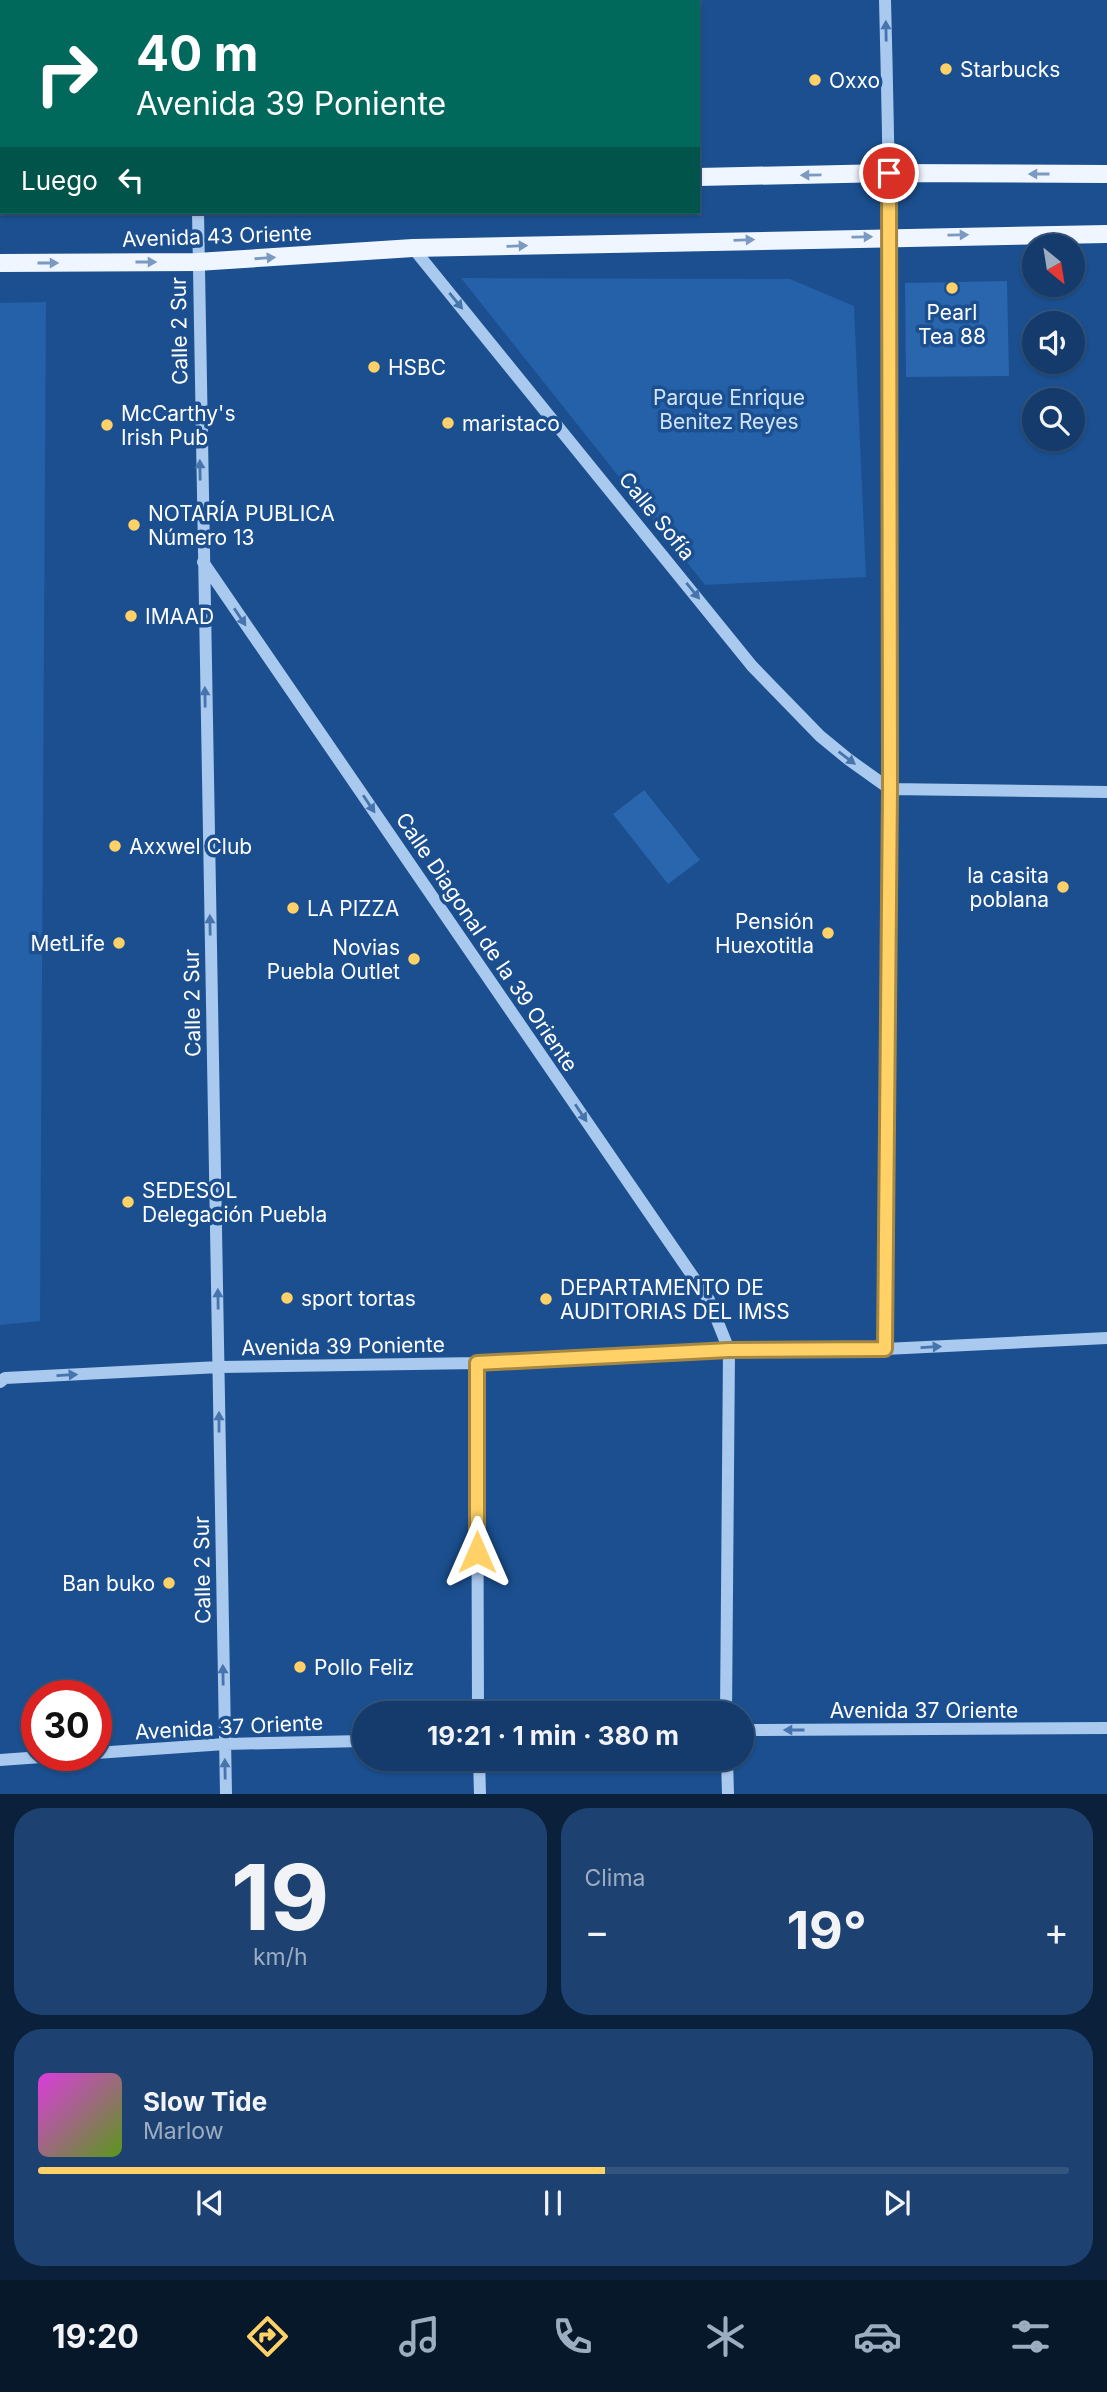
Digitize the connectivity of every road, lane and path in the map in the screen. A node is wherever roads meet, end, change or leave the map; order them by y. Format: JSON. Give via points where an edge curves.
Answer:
{"nodes":[{"id":1,"x":885,"y":0,"type":"edge"},
{"id":2,"x":889,"y":173,"type":"junction"},
{"id":3,"x":1107,"y":174,"type":"edge"},
{"id":4,"x":700,"y":177,"type":"edge"},
{"id":5,"x":198,"y":214,"type":"edge"},
{"id":6,"x":1107,"y":233,"type":"edge"},
{"id":7,"x":890,"y":237,"type":"junction"},
{"id":8,"x":413,"y":248,"type":"junction"},
{"id":9,"x":197,"y":262,"type":"junction"},
{"id":10,"x":0,"y":263,"type":"edge"},
{"id":11,"x":202,"y":561,"type":"junction"},
{"id":12,"x":890,"y":789,"type":"junction"},
{"id":13,"x":1107,"y":792,"type":"edge"},
{"id":14,"x":1107,"y":1338,"type":"edge"},
{"id":15,"x":885,"y":1349,"type":"junction"},
{"id":16,"x":729,"y":1350,"type":"junction"},
{"id":17,"x":477,"y":1363,"type":"junction"},
{"id":18,"x":219,"y":1367,"type":"junction"},
{"id":19,"x":0,"y":1382,"type":"edge"},
{"id":20,"x":478,"y":1701,"type":"edge"},
{"id":21,"x":726,"y":1701,"type":"edge"},
{"id":22,"x":1107,"y":1728,"type":"edge"},
{"id":23,"x":754,"y":1730,"type":"edge"},
{"id":24,"x":352,"y":1741,"type":"edge"},
{"id":25,"x":225,"y":1744,"type":"junction"},
{"id":26,"x":112,"y":1752,"type":"edge"},
{"id":27,"x":21,"y":1758,"type":"edge"},
{"id":28,"x":0,"y":1760,"type":"edge"},
{"id":29,"x":479,"y":1771,"type":"edge"},
{"id":30,"x":727,"y":1771,"type":"edge"},
{"id":31,"x":226,"y":1794,"type":"edge"},
{"id":32,"x":480,"y":1794,"type":"edge"},
{"id":33,"x":728,"y":1794,"type":"edge"}],
"edges":[{"from":2,"to":1,"type":"street","one_way":true},
{"from":3,"to":2,"type":"main road","one_way":true},
{"from":2,"to":4,"type":"main road","one_way":true},
{"from":2,"to":7,"type":"street"},
{"from":5,"to":9,"type":"street","name":"Calle 2 Sur"},
{"from":7,"to":6,"type":"main road","name":"Avenida 43 Oriente","one_way":true},
{"from":8,"to":7,"type":"main road","name":"Avenida 43 Oriente","one_way":true},
{"from":7,"to":12,"type":"street"},
{"from":9,"to":8,"type":"main road","name":"Avenida 43 Oriente","one_way":true},
{"from":8,"to":12,"type":"street","name":"Calle Sofía","one_way":true,"via":[[752,666],[820,736]]},
{"from":10,"to":9,"type":"main road","name":"Avenida 43 Oriente","one_way":true},
{"from":11,"to":9,"type":"street","name":"Calle 2 Sur","one_way":true},
{"from":11,"to":16,"type":"street","name":"Calle Diagonal de la 39 Oriente","one_way":true,"via":[[709,1300]]},
{"from":18,"to":11,"type":"street","name":"Calle 2 Sur","one_way":true},
{"from":12,"to":13,"type":"street"},
{"from":12,"to":15,"type":"street"},
{"from":15,"to":14,"type":"street","name":"Avenida 39 Poniente","one_way":true},
{"from":15,"to":16,"type":"street","name":"Avenida 39 Poniente"},
{"from":16,"to":17,"type":"street","name":"Avenida 39 Poniente"},
{"from":16,"to":21,"type":"street"},
{"from":17,"to":18,"type":"street","name":"Avenida 39 Poniente"},
{"from":17,"to":20,"type":"street"},
{"from":19,"to":18,"type":"street","name":"Avenida 39 Poniente","one_way":true,"via":[[5,1378]]},
{"from":25,"to":18,"type":"street","name":"Calle 2 Sur","one_way":true},
{"from":22,"to":23,"type":"street","name":"Avenida 37 Oriente","one_way":true},
{"from":24,"to":25,"type":"street","name":"Avenida 37 Oriente"},
{"from":25,"to":26,"type":"street","name":"Avenida 37 Oriente"},
{"from":31,"to":25,"type":"street","name":"Calle 2 Sur","one_way":true},
{"from":27,"to":28,"type":"street"},
{"from":29,"to":32,"type":"street"},
{"from":30,"to":33,"type":"street"}]}
